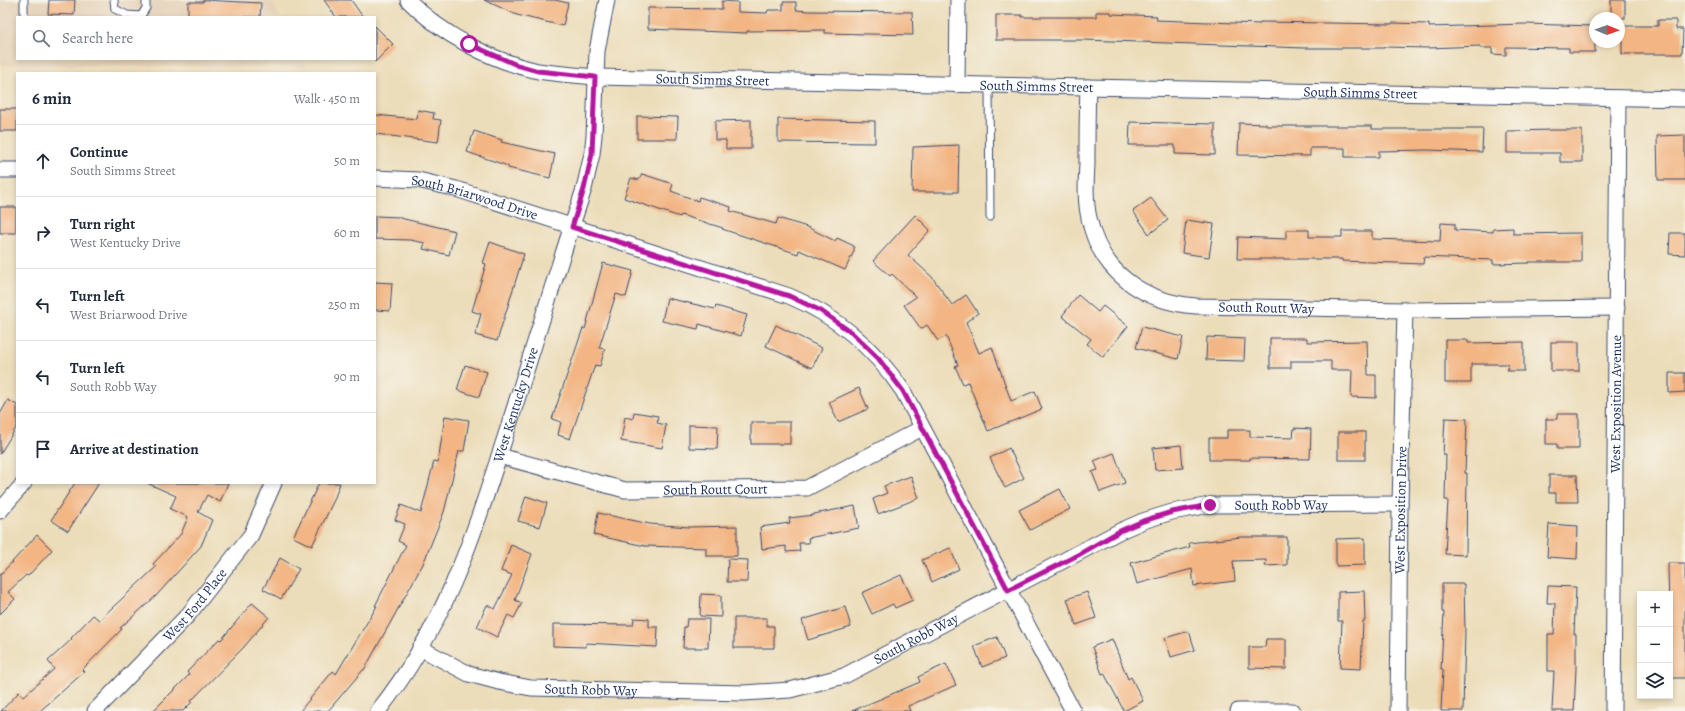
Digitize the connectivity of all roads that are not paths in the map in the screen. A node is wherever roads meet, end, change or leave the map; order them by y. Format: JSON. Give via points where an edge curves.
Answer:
{"nodes":[{"id":1,"x":24,"y":0,"type":"edge"},
{"id":2,"x":114,"y":0,"type":"edge"},
{"id":3,"x":146,"y":0,"type":"edge"},
{"id":4,"x":408,"y":0,"type":"edge"},
{"id":5,"x":607,"y":0,"type":"edge"},
{"id":6,"x":958,"y":0,"type":"edge"},
{"id":7,"x":24,"y":16,"type":"edge"},
{"id":8,"x":595,"y":77,"type":"junction"},
{"id":9,"x":956,"y":85,"type":"junction"},
{"id":10,"x":989,"y":85,"type":"junction"},
{"id":11,"x":1088,"y":87,"type":"junction"},
{"id":12,"x":1618,"y":98,"type":"junction"},
{"id":13,"x":1685,"y":99,"type":"edge"},
{"id":14,"x":0,"y":170,"type":"edge"},
{"id":15,"x":16,"y":170,"type":"edge"},
{"id":16,"x":376,"y":178,"type":"edge"},
{"id":17,"x":990,"y":217,"type":"dead end"},
{"id":18,"x":572,"y":227,"type":"junction"},
{"id":19,"x":1617,"y":308,"type":"junction"},
{"id":20,"x":1405,"y":310,"type":"junction"},
{"id":21,"x":922,"y":428,"type":"junction"},
{"id":22,"x":499,"y":456,"type":"junction"},
{"id":23,"x":23,"y":484,"type":"edge"},
{"id":24,"x":274,"y":484,"type":"edge"},
{"id":25,"x":1400,"y":504,"type":"junction"},
{"id":26,"x":0,"y":511,"type":"edge"},
{"id":27,"x":1008,"y":590,"type":"junction"},
{"id":28,"x":420,"y":648,"type":"junction"},
{"id":29,"x":95,"y":711,"type":"edge"},
{"id":30,"x":378,"y":711,"type":"edge"},
{"id":31,"x":1073,"y":711,"type":"edge"},
{"id":32,"x":1238,"y":711,"type":"edge"},
{"id":33,"x":1292,"y":711,"type":"edge"},
{"id":34,"x":1398,"y":711,"type":"edge"},
{"id":35,"x":1613,"y":711,"type":"edge"}],
"edges":[{"from":1,"to":7,"type":"lane"},
{"from":2,"to":3,"type":"lane","via":[[115,9],[126,15],[142,16]]},
{"from":4,"to":8,"type":"street","name":"South Simms Street","via":[[444,30],[495,56],[538,71]]},
{"from":5,"to":8,"type":"street","name":"West Kentucky Drive","via":[[598,44]]},
{"from":6,"to":9,"type":"street"},
{"from":8,"to":9,"type":"street","name":"South Simms Street"},
{"from":8,"to":18,"type":"street","name":"West Kentucky Drive","via":[[592,154]]},
{"from":9,"to":10,"type":"street","name":"South Simms Street"},
{"from":10,"to":11,"type":"street","name":"South Simms Street"},
{"from":10,"to":17,"type":"lane"},
{"from":11,"to":12,"type":"street","name":"South Simms Street"},
{"from":11,"to":20,"type":"street","name":"South Routt Way","via":[[1086,191],[1089,219],[1104,255],[1136,288],[1160,300],[1180,304]]},
{"from":12,"to":13,"type":"street","name":"South Simms Street"},
{"from":12,"to":19,"type":"street","name":"West Exposition Avenue"},
{"from":14,"to":15,"type":"street"},
{"from":16,"to":18,"type":"street","name":"South Briarwood Drive","via":[[401,178],[435,183]]},
{"from":18,"to":21,"type":"street","name":"South Briarwood Drive","via":[[789,296],[821,311],[852,333],[878,358],[903,391]]},
{"from":18,"to":22,"type":"street","name":"West Kentucky Drive"},
{"from":19,"to":20,"type":"street","name":"South Routt Way"},
{"from":19,"to":35,"type":"street","name":"West Exposition Avenue"},
{"from":20,"to":25,"type":"street","name":"West Exposition Drive"},
{"from":21,"to":22,"type":"street","name":"South Routt Court","via":[[807,488],[625,490]]},
{"from":21,"to":27,"type":"street","name":"South Briarwood Drive"},
{"from":22,"to":28,"type":"street","name":"West Kentucky Drive","via":[[478,524],[462,564],[448,597]]},
{"from":23,"to":26,"type":"street"},
{"from":24,"to":29,"type":"street","name":"West Ford Place","via":[[251,535],[188,615]]},
{"from":25,"to":27,"type":"street","name":"South Robb Way","via":[[1210,505],[1172,512],[1120,531]]},
{"from":25,"to":34,"type":"street","name":"West Exposition Drive"},
{"from":27,"to":28,"type":"street","name":"South Robb Way","via":[[844,676],[790,690],[744,693],[531,688],[469,674]]},
{"from":27,"to":31,"type":"street","name":"South Briarwood Drive"},
{"from":28,"to":30,"type":"street","name":"West Kentucky Drive","via":[[404,676]]},
{"from":32,"to":33,"type":"street"}]}
